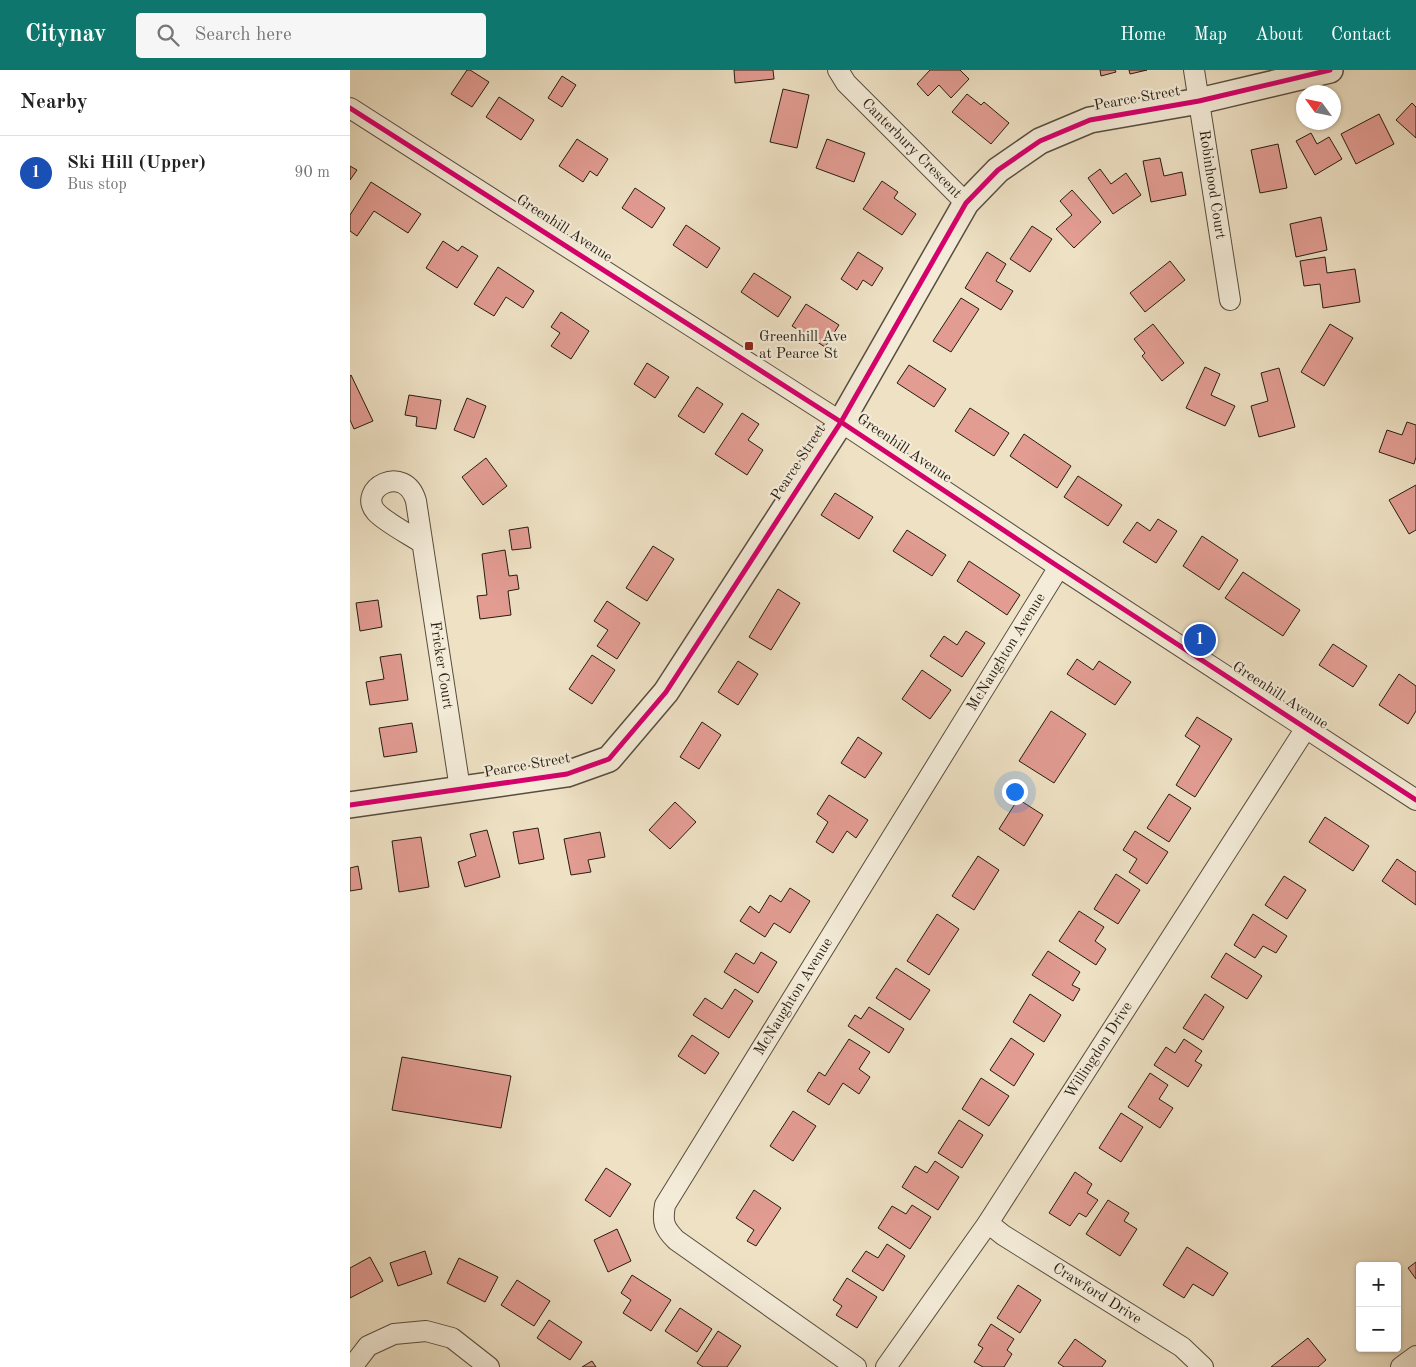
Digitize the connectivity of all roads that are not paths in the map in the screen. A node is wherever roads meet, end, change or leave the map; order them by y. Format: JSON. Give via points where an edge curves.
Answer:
{"nodes":[{"id":1,"x":838,"y":70,"type":"edge"},
{"id":2,"x":1194,"y":70,"type":"edge"},
{"id":3,"x":1330,"y":70,"type":"edge"},
{"id":4,"x":1199,"y":101,"type":"junction"},
{"id":5,"x":350,"y":108,"type":"edge"},
{"id":6,"x":966,"y":203,"type":"junction"},
{"id":7,"x":1230,"y":300,"type":"dead end"},
{"id":8,"x":840,"y":422,"type":"junction"},
{"id":9,"x":422,"y":543,"type":"dead end"},
{"id":10,"x":1059,"y":567,"type":"junction"},
{"id":11,"x":1306,"y":728,"type":"junction"},
{"id":12,"x":460,"y":789,"type":"junction"},
{"id":13,"x":1416,"y":800,"type":"edge"},
{"id":14,"x":350,"y":805,"type":"edge"},
{"id":15,"x":988,"y":1223,"type":"junction"},
{"id":16,"x":1416,"y":1356,"type":"edge"},
{"id":17,"x":352,"y":1367,"type":"edge"},
{"id":18,"x":488,"y":1367,"type":"edge"},
{"id":19,"x":856,"y":1367,"type":"edge"},
{"id":20,"x":886,"y":1367,"type":"edge"},
{"id":21,"x":1203,"y":1367,"type":"edge"},
{"id":22,"x":1401,"y":1367,"type":"edge"}],
"edges":[{"from":1,"to":6,"type":"street","name":"Canterbury Crescent","via":[[846,83]]},
{"from":2,"to":4,"type":"street","name":"Robinhood Court"},
{"from":3,"to":4,"type":"street","name":"Pearce Street"},
{"from":4,"to":6,"type":"street","name":"Pearce Street","via":[[1090,120],[1040,141],[998,170]]},
{"from":4,"to":7,"type":"street","name":"Robinhood Court"},
{"from":5,"to":8,"type":"street","name":"Greenhill Avenue"},
{"from":6,"to":8,"type":"street","name":"Pearce Street"},
{"from":8,"to":10,"type":"street","name":"Greenhill Avenue"},
{"from":8,"to":12,"type":"street","name":"Pearce Street","via":[[666,692],[609,758],[567,774]]},
{"from":9,"to":12,"type":"street","name":"Fricker Court"},
{"from":10,"to":11,"type":"street","name":"Greenhill Avenue"},
{"from":10,"to":19,"type":"street","name":"McNaughton Avenue","via":[[665,1206],[664,1225],[676,1240]]},
{"from":11,"to":13,"type":"street","name":"Greenhill Avenue"},
{"from":11,"to":15,"type":"street","name":"Willingdon Drive"},
{"from":12,"to":14,"type":"street","name":"Pearce Street"},
{"from":15,"to":20,"type":"street","name":"Willingdon Drive"},
{"from":15,"to":21,"type":"street","name":"Crawford Drive","via":[[1182,1347]]},
{"from":16,"to":22,"type":"street"},
{"from":17,"to":18,"type":"street","via":[[368,1346],[394,1334],[426,1331],[452,1338]]}]}
